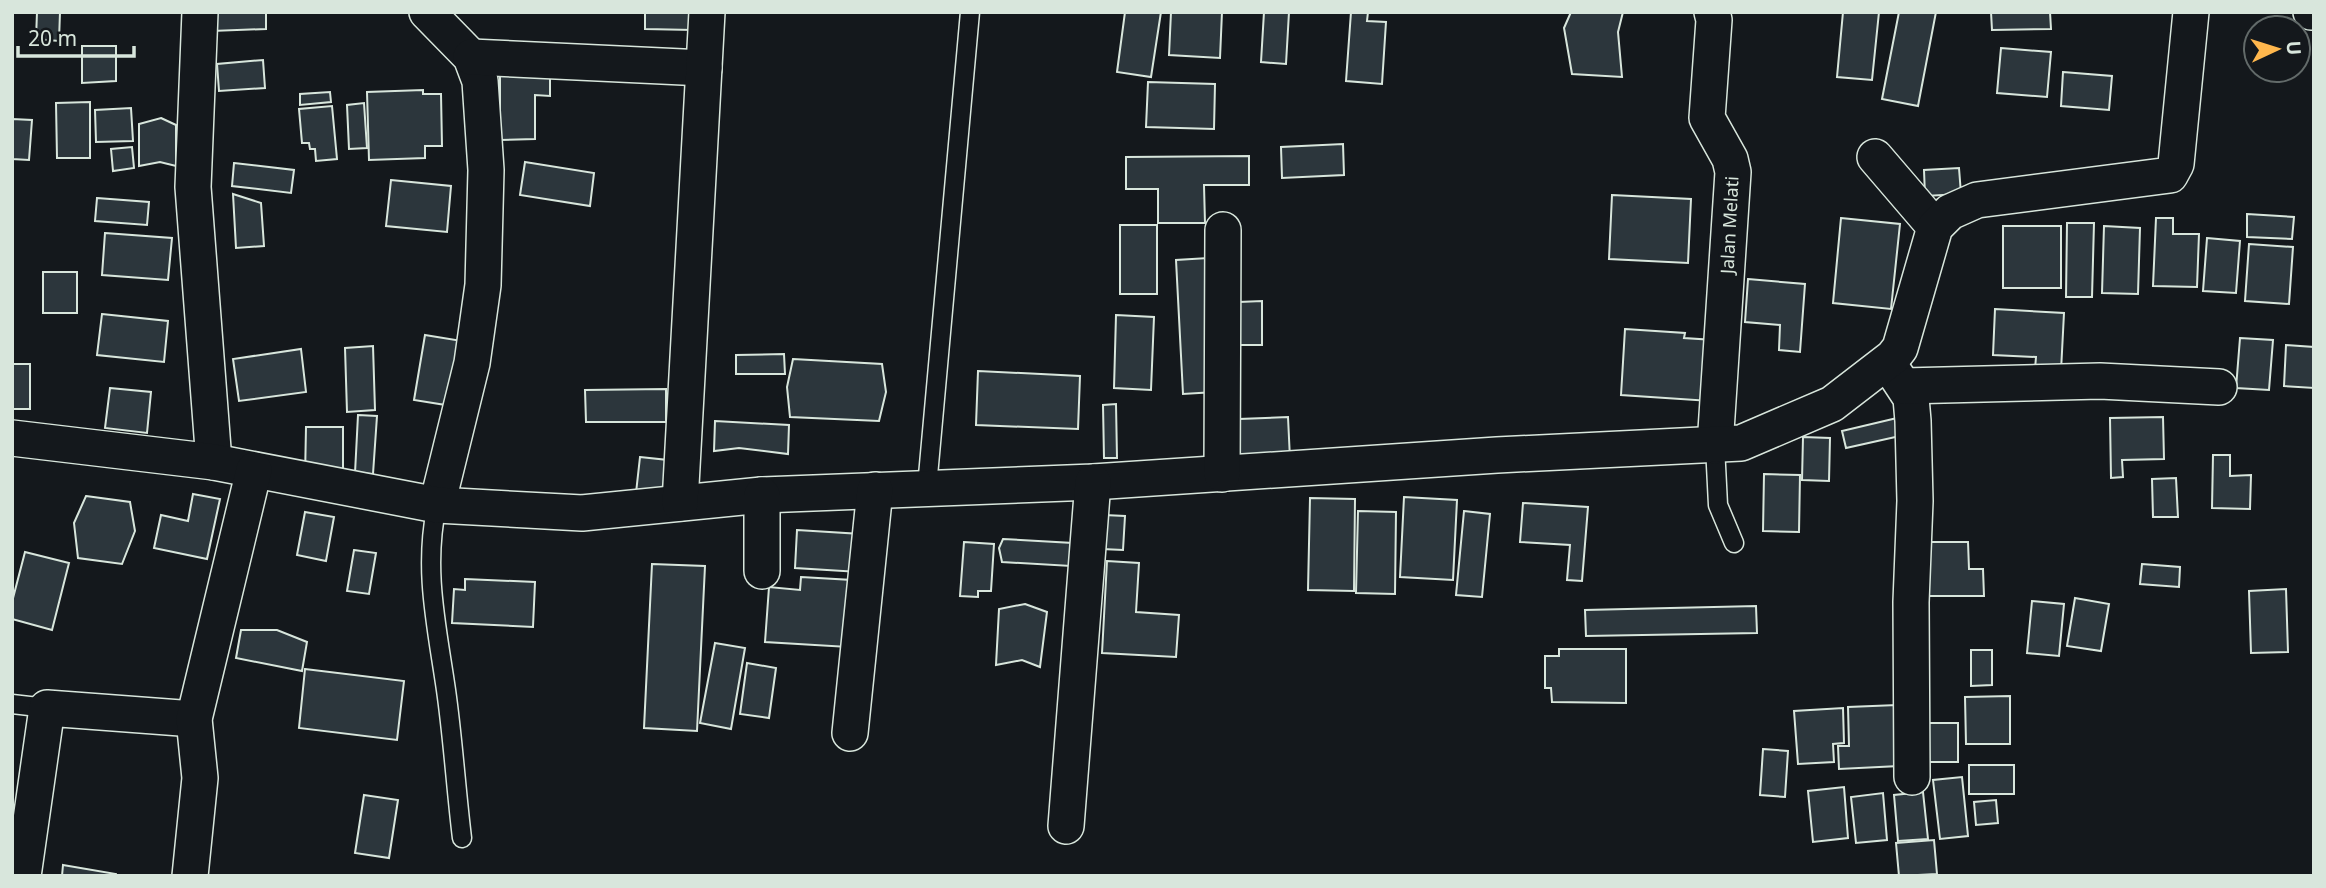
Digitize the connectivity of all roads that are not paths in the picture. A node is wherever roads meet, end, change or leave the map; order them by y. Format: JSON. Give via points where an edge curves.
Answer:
{"nodes":[{"id":1,"x":200,"y":12,"type":"edge"},
{"id":2,"x":427,"y":12,"type":"edge"},
{"id":3,"x":707,"y":12,"type":"edge"},
{"id":4,"x":970,"y":12,"type":"edge"},
{"id":5,"x":1712,"y":12,"type":"edge"},
{"id":6,"x":2191,"y":12,"type":"edge"},
{"id":7,"x":471,"y":57,"type":"junction"},
{"id":8,"x":704,"y":68,"type":"junction"},
{"id":9,"x":1875,"y":157,"type":"dead end"},
{"id":10,"x":1935,"y":228,"type":"junction"},
{"id":11,"x":1223,"y":230,"type":"dead end"},
{"id":12,"x":1896,"y":374,"type":"junction"},
{"id":13,"x":2220,"y":387,"type":"dead end"},
{"id":14,"x":12,"y":438,"type":"edge"},
{"id":15,"x":1716,"y":446,"type":"junction"},
{"id":16,"x":214,"y":462,"type":"junction"},
{"id":17,"x":254,"y":470,"type":"junction"},
{"id":18,"x":1222,"y":474,"type":"junction"},
{"id":19,"x":1093,"y":482,"type":"junction"},
{"id":20,"x":927,"y":487,"type":"junction"},
{"id":21,"x":875,"y":490,"type":"junction"},
{"id":22,"x":762,"y":495,"type":"junction"},
{"id":23,"x":680,"y":503,"type":"junction"},
{"id":24,"x":437,"y":505,"type":"junction"},
{"id":25,"x":1734,"y":543,"type":"dead end"},
{"id":26,"x":762,"y":571,"type":"dead end"},
{"id":27,"x":12,"y":704,"type":"edge"},
{"id":28,"x":47,"y":708,"type":"junction"},
{"id":29,"x":194,"y":719,"type":"junction"},
{"id":30,"x":850,"y":733,"type":"dead end"},
{"id":31,"x":1912,"y":777,"type":"dead end"},
{"id":32,"x":1066,"y":826,"type":"dead end"},
{"id":33,"x":462,"y":838,"type":"dead end"},
{"id":34,"x":23,"y":876,"type":"edge"},
{"id":35,"x":190,"y":876,"type":"edge"}],
"edges":[{"from":1,"to":16,"type":"street","via":[[194,174]]},
{"from":2,"to":7,"type":"street"},
{"from":3,"to":8,"type":"street"},
{"from":4,"to":20,"type":"lane"},
{"from":5,"to":15,"type":"street","name":"Jalan Melati","via":[[1707,118],[1733,172]]},
{"from":6,"to":10,"type":"street","via":[[2176,164],[2170,175],[1977,200],[1950,212]]},
{"from":7,"to":8,"type":"street"},
{"from":7,"to":24,"type":"street","via":[[480,81],[485,155],[483,285],[472,363]]},
{"from":8,"to":23,"type":"street"},
{"from":9,"to":10,"type":"street"},
{"from":10,"to":12,"type":"street"},
{"from":11,"to":18,"type":"street"},
{"from":12,"to":13,"type":"street"},
{"from":12,"to":15,"type":"street","via":[[1760,436]]},
{"from":12,"to":31,"type":"street","via":[[1912,408]]},
{"from":14,"to":16,"type":"street"},
{"from":15,"to":18,"type":"street"},
{"from":15,"to":25,"type":"lane","via":[[1718,505]]},
{"from":16,"to":17,"type":"street"},
{"from":17,"to":24,"type":"street"},
{"from":17,"to":29,"type":"street"},
{"from":18,"to":19,"type":"street"},
{"from":19,"to":20,"type":"street"},
{"from":19,"to":32,"type":"street"},
{"from":20,"to":21,"type":"street"},
{"from":21,"to":22,"type":"street"},
{"from":21,"to":30,"type":"street"},
{"from":22,"to":23,"type":"street"},
{"from":22,"to":26,"type":"street"},
{"from":23,"to":24,"type":"street","via":[[582,513]]},
{"from":24,"to":33,"type":"lane","via":[[430,535],[432,608]]},
{"from":27,"to":28,"type":"lane"},
{"from":28,"to":29,"type":"street"},
{"from":28,"to":34,"type":"street"},
{"from":29,"to":35,"type":"street","via":[[200,778]]}]}
